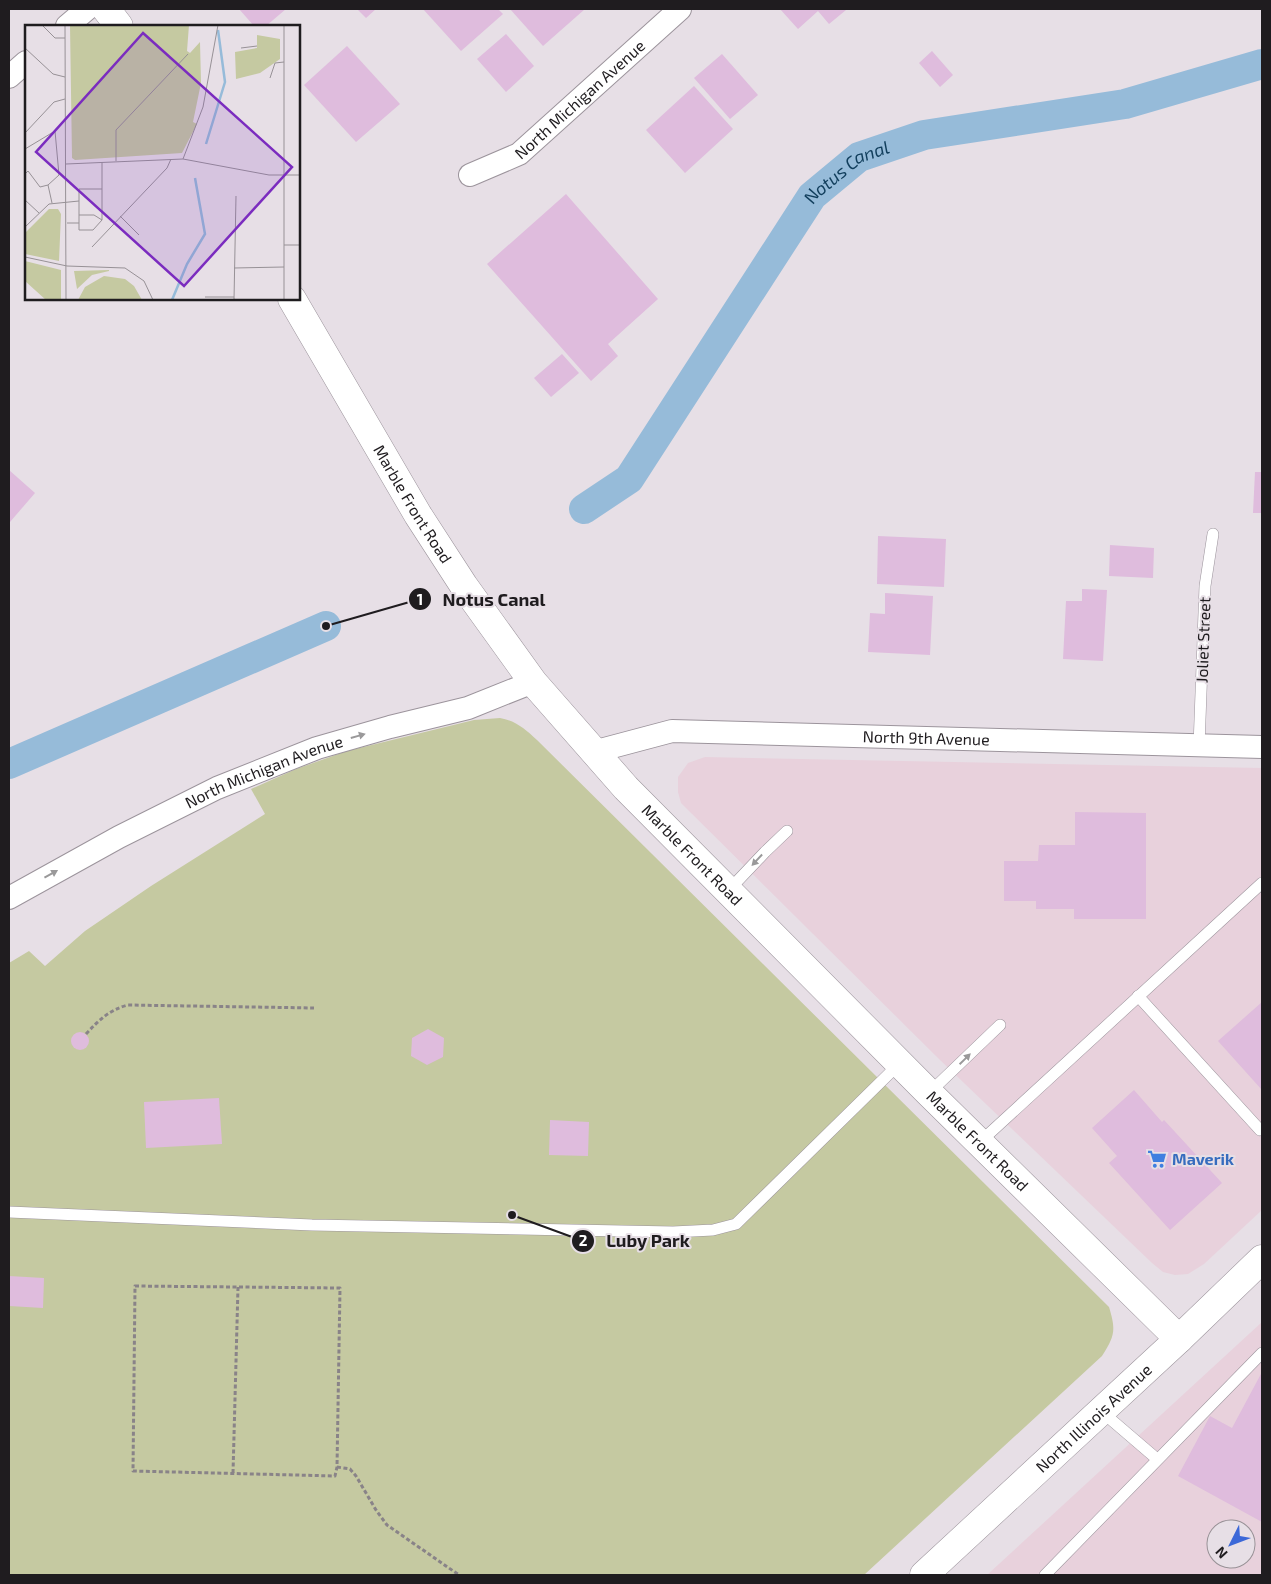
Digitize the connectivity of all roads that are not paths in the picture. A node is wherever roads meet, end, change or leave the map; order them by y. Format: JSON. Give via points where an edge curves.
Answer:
{"nodes":[{"id":1,"x":87,"y":9,"type":"edge"},
{"id":2,"x":106,"y":9,"type":"edge"},
{"id":3,"x":680,"y":9,"type":"edge"},
{"id":4,"x":68,"y":25,"type":"edge"},
{"id":5,"x":118,"y":25,"type":"edge"},
{"id":6,"x":25,"y":63,"type":"edge"},
{"id":7,"x":9,"y":77,"type":"edge"},
{"id":8,"x":470,"y":175,"type":"dead end"},
{"id":9,"x":293,"y":300,"type":"edge"},
{"id":10,"x":1213,"y":534,"type":"dead end"},
{"id":11,"x":532,"y":682,"type":"junction"},
{"id":12,"x":1199,"y":746,"type":"junction"},
{"id":13,"x":1262,"y":747,"type":"edge"},
{"id":14,"x":593,"y":752,"type":"junction"},
{"id":15,"x":787,"y":831,"type":"dead end"},
{"id":16,"x":1262,"y":883,"type":"edge"},
{"id":17,"x":728,"y":891,"type":"junction"},
{"id":18,"x":9,"y":898,"type":"edge"},
{"id":19,"x":1138,"y":996,"type":"junction"},
{"id":20,"x":1000,"y":1025,"type":"dead end"},
{"id":21,"x":900,"y":1063,"type":"junction"},
{"id":22,"x":930,"y":1093,"type":"junction"},
{"id":23,"x":1262,"y":1129,"type":"edge"},
{"id":24,"x":980,"y":1142,"type":"junction"},
{"id":25,"x":9,"y":1212,"type":"edge"},
{"id":26,"x":1262,"y":1259,"type":"edge"},
{"id":27,"x":1179,"y":1339,"type":"junction"},
{"id":28,"x":1262,"y":1353,"type":"edge"},
{"id":29,"x":1101,"y":1411,"type":"junction"},
{"id":30,"x":1157,"y":1459,"type":"junction"},
{"id":31,"x":924,"y":1575,"type":"edge"},
{"id":32,"x":1045,"y":1575,"type":"edge"}],
"edges":[{"from":1,"to":4,"type":"street"},
{"from":2,"to":5,"type":"street"},
{"from":3,"to":8,"type":"street","name":"North Michigan Avenue","via":[[519,154]]},
{"from":6,"to":7,"type":"street"},
{"from":9,"to":11,"type":"street","name":"Marble Front Road","via":[[418,515]]},
{"from":10,"to":12,"type":"lane","name":"Joliet Street","via":[[1205,586]]},
{"from":11,"to":14,"type":"street","name":"Marble Front Road"},
{"from":18,"to":11,"type":"street","name":"North Michigan Avenue","one_way":true,"via":[[216,788],[317,748],[468,708]]},
{"from":12,"to":13,"type":"street","name":"North 9th Avenue"},
{"from":12,"to":14,"type":"street","name":"North 9th Avenue","via":[[672,731]]},
{"from":14,"to":17,"type":"street","name":"Marble Front Road"},
{"from":15,"to":17,"type":"lane","one_way":true},
{"from":16,"to":19,"type":"lane"},
{"from":17,"to":21,"type":"street","name":"Marble Front Road"},
{"from":19,"to":23,"type":"lane"},
{"from":19,"to":24,"type":"lane"},
{"from":22,"to":20,"type":"lane","one_way":true},
{"from":21,"to":22,"type":"street","name":"Marble Front Road"},
{"from":21,"to":25,"type":"lane","via":[[736,1224],[714,1230],[673,1232],[312,1224]]},
{"from":22,"to":24,"type":"street","name":"Marble Front Road"},
{"from":24,"to":27,"type":"street","name":"Marble Front Road"},
{"from":26,"to":27,"type":"street","name":"North Illinois Avenue"},
{"from":27,"to":29,"type":"street","name":"North Illinois Avenue"},
{"from":28,"to":30,"type":"lane"},
{"from":29,"to":30,"type":"lane"},
{"from":29,"to":31,"type":"street","name":"North Illinois Avenue"},
{"from":30,"to":32,"type":"lane"}]}
